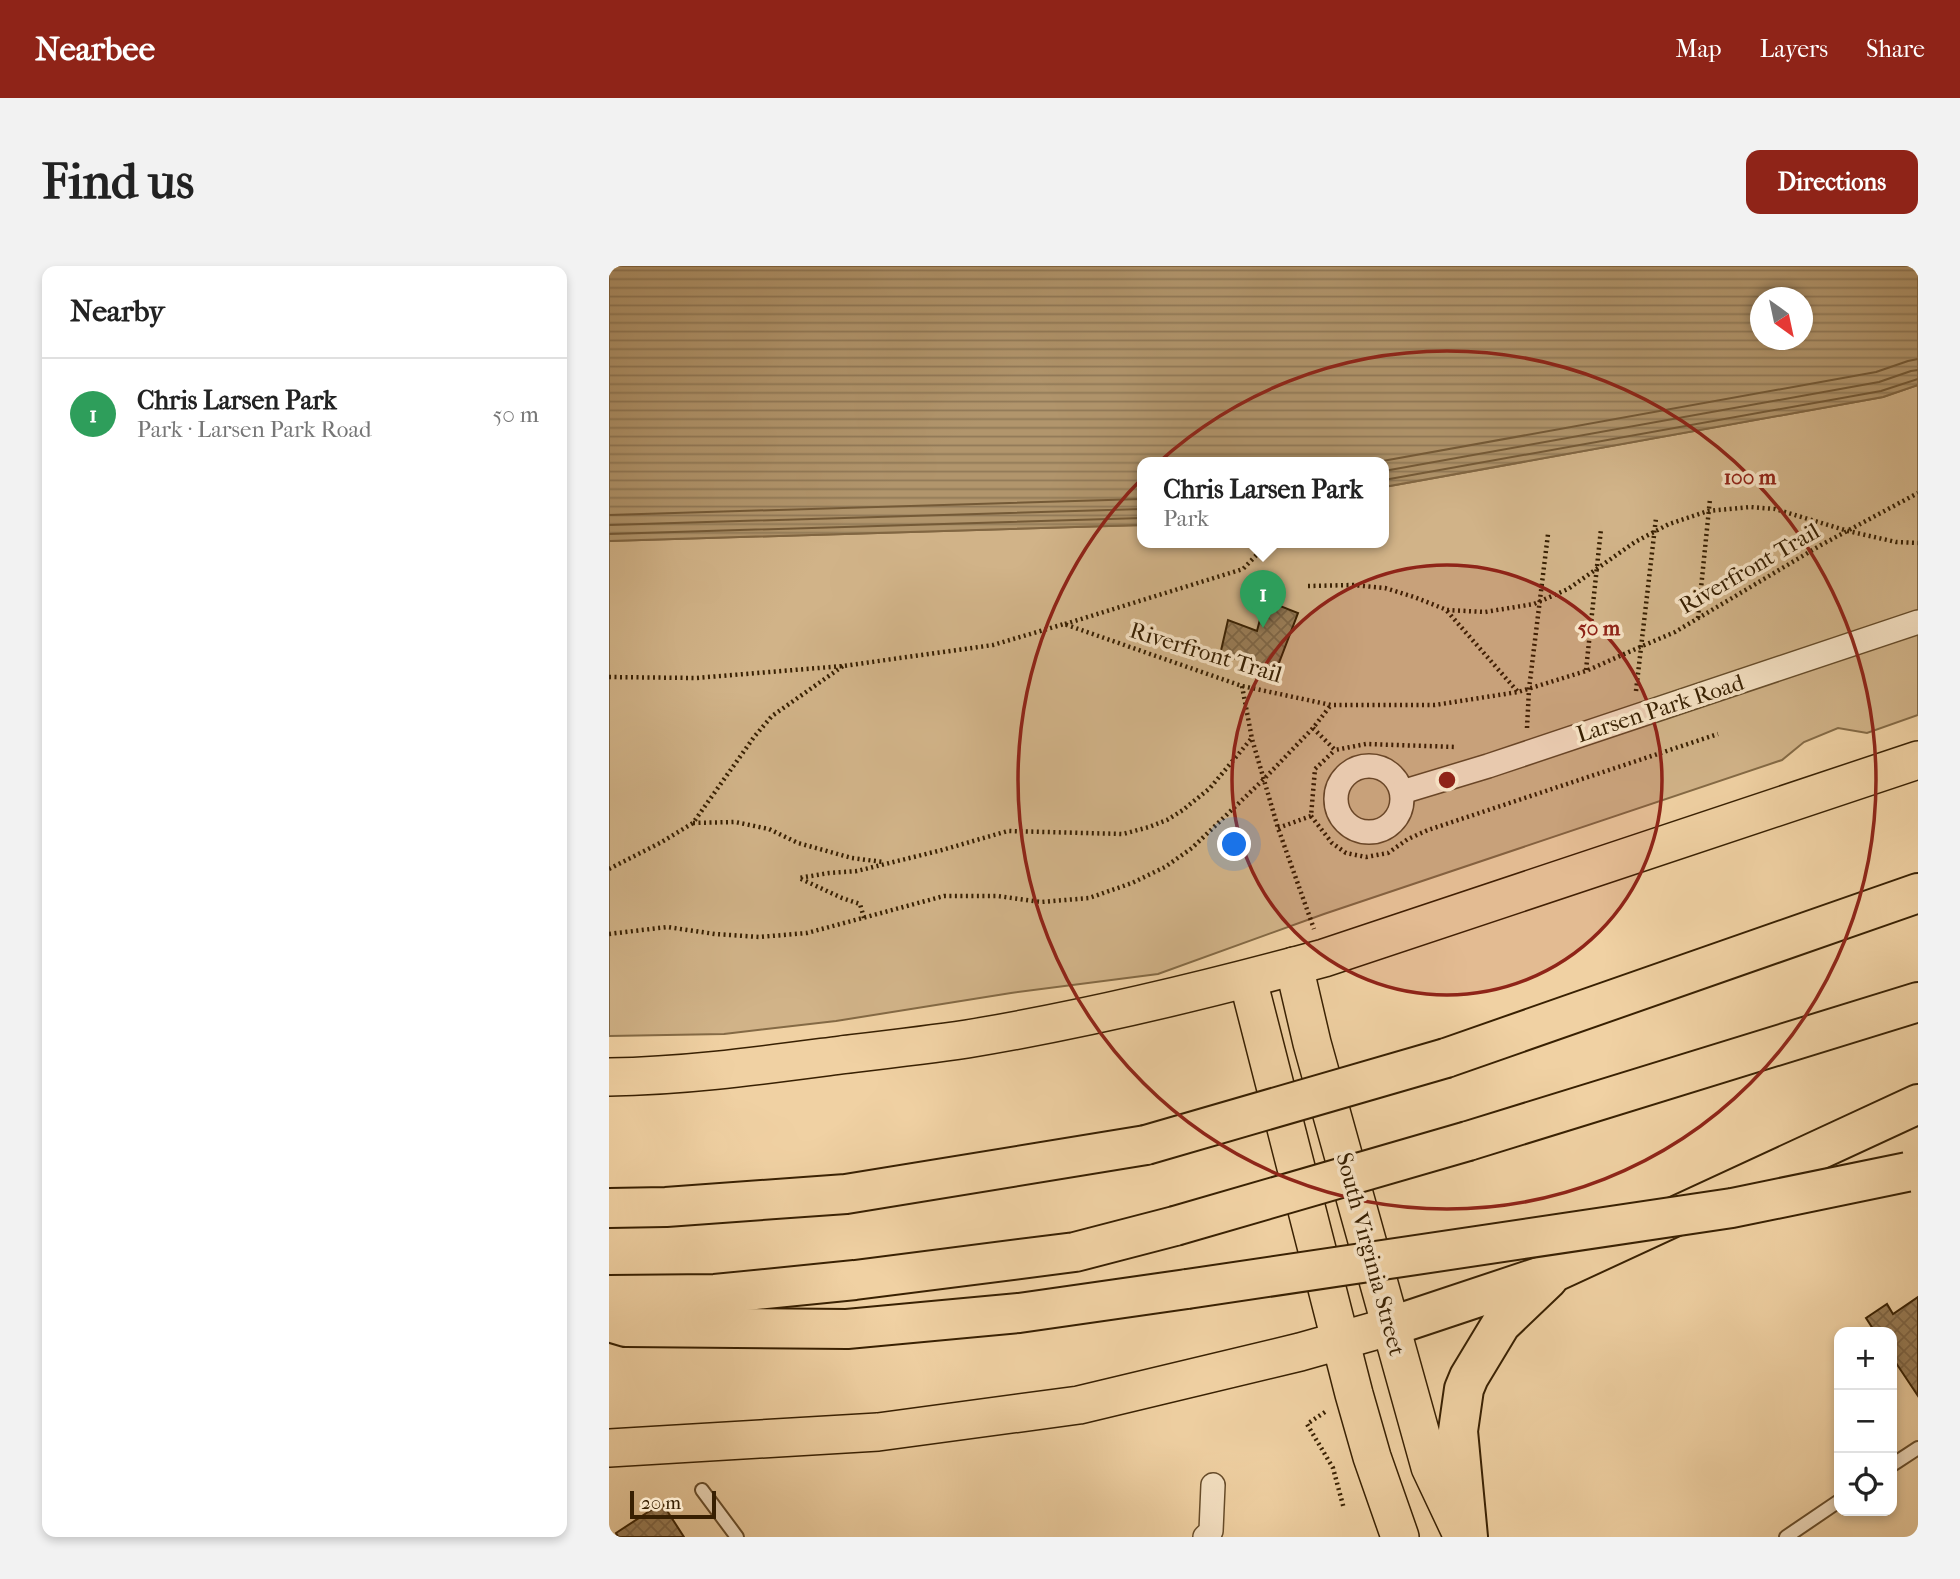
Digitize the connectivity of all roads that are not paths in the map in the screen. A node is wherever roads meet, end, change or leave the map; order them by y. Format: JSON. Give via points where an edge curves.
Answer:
{"nodes":[{"id":1,"x":1918,"y":622,"type":"edge"},
{"id":2,"x":1918,"y":760,"type":"edge"},
{"id":3,"x":1402,"y":792,"type":"dead end"},
{"id":4,"x":1918,"y":893,"type":"edge"},
{"id":5,"x":1294,"y":966,"type":"junction"},
{"id":6,"x":1248,"y":980,"type":"junction"},
{"id":7,"x":1918,"y":1002,"type":"edge"},
{"id":8,"x":609,"y":1077,"type":"edge"},
{"id":9,"x":1918,"y":1104,"type":"edge"},
{"id":10,"x":1912,"y":1170,"type":"edge"},
{"id":11,"x":609,"y":1208,"type":"edge"},
{"id":12,"x":1557,"y":1271,"type":"junction"},
{"id":13,"x":609,"y":1295,"type":"edge"},
{"id":14,"x":609,"y":1322,"type":"edge"},
{"id":15,"x":1392,"y":1326,"type":"junction"},
{"id":16,"x":1341,"y":1342,"type":"junction"},
{"id":17,"x":609,"y":1448,"type":"edge"},
{"id":18,"x":1918,"y":1448,"type":"edge"},
{"id":19,"x":1897,"y":1462,"type":"edge"},
{"id":20,"x":1213,"y":1485,"type":"dead end"},
{"id":21,"x":702,"y":1490,"type":"dead end"},
{"id":22,"x":1834,"y":1504,"type":"edge"},
{"id":23,"x":737,"y":1537,"type":"edge"},
{"id":24,"x":1205,"y":1537,"type":"edge"},
{"id":25,"x":1400,"y":1537,"type":"edge"},
{"id":26,"x":1465,"y":1537,"type":"edge"},
{"id":27,"x":1786,"y":1537,"type":"edge"}],
"edges":[{"from":1,"to":3,"type":"street","name":"Larsen Park Road"},
{"from":2,"to":5,"type":"main road"},
{"from":4,"to":11,"type":"highway","bridge":true,"via":[[1445,1058],[1146,1145],[846,1194]]},
{"from":5,"to":6,"type":"main road"},
{"from":5,"to":15,"type":"main road","name":"South Virginia Street"},
{"from":6,"to":8,"type":"main road","via":[[967,1039],[648,1077]]},
{"from":6,"to":16,"type":"main road"},
{"from":7,"to":13,"type":"highway","bridge":true,"via":[[1468,1141],[1075,1252],[715,1294]]},
{"from":9,"to":12,"type":"highway"},
{"from":10,"to":14,"type":"highway","bridge":true,"via":[[1732,1208],[1019,1313],[847,1329],[627,1327]]},
{"from":12,"to":15,"type":"highway"},
{"from":12,"to":26,"type":"highway","via":[[1501,1324],[1464,1389],[1458,1431]]},
{"from":15,"to":16,"type":"main road"},
{"from":15,"to":26,"type":"main road","name":"South Virginia Street","via":[[1430,1467]]},
{"from":16,"to":17,"type":"main road","via":[[1079,1405],[878,1432]]},
{"from":16,"to":25,"type":"main road","via":[[1372,1457]]},
{"from":18,"to":19,"type":"lane"},
{"from":20,"to":24,"type":"street","via":[[1211,1531]]},
{"from":21,"to":23,"type":"lane"},
{"from":22,"to":27,"type":"lane"}]}
